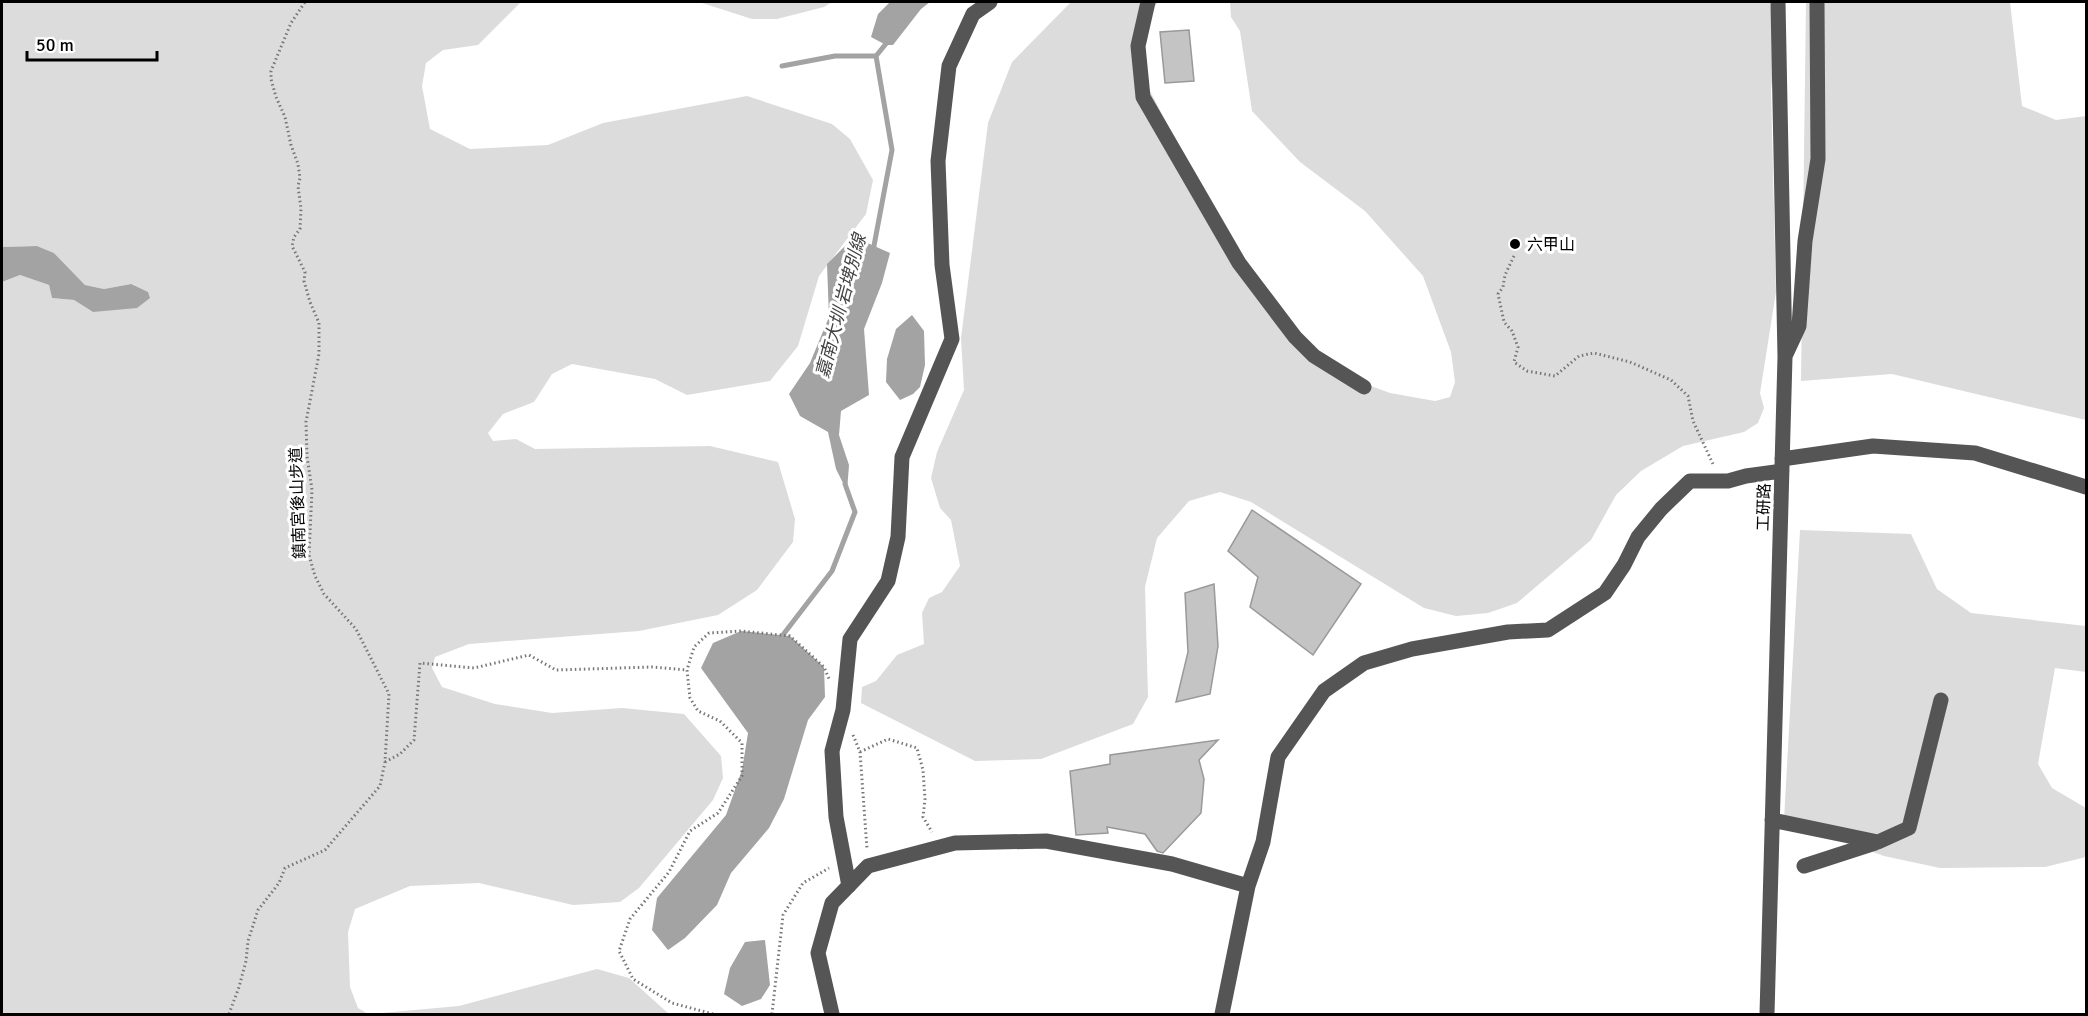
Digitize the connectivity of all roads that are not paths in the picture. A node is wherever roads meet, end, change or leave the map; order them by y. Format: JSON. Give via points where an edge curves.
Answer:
{"nodes":[{"id":1,"x":990,"y":2,"type":"edge"},
{"id":2,"x":1148,"y":2,"type":"edge"},
{"id":3,"x":1778,"y":2,"type":"edge"},
{"id":4,"x":1817,"y":2,"type":"edge"},
{"id":5,"x":1785,"y":357,"type":"junction"},
{"id":6,"x":1364,"y":387,"type":"dead end"},
{"id":7,"x":1782,"y":465,"type":"junction"},
{"id":8,"x":2086,"y":487,"type":"edge"},
{"id":9,"x":1941,"y":700,"type":"dead end"},
{"id":10,"x":1772,"y":820,"type":"junction"},
{"id":11,"x":1878,"y":842,"type":"junction"},
{"id":12,"x":1804,"y":866,"type":"dead end"},
{"id":13,"x":849,"y":886,"type":"junction"},
{"id":14,"x":1248,"y":886,"type":"junction"},
{"id":15,"x":832,"y":1014,"type":"edge"},
{"id":16,"x":1222,"y":1014,"type":"edge"},
{"id":17,"x":1767,"y":1014,"type":"edge"}],
"edges":[{"from":1,"to":13,"type":"street","via":[[973,14],[949,66],[939,149],[942,266],[952,339],[902,457],[898,537],[888,581],[850,639],[843,710],[832,751],[836,817]]},
{"from":2,"to":6,"type":"street","via":[[1138,46],[1143,97],[1239,263],[1295,337],[1314,356]]},
{"from":3,"to":5,"type":"street","name":"工研路"},
{"from":4,"to":5,"type":"street","via":[[1818,159],[1805,241],[1799,326]]},
{"from":5,"to":7,"type":"street","name":"工研路"},
{"from":7,"to":8,"type":"street","via":[[1873,446],[1976,453]]},
{"from":7,"to":10,"type":"street","name":"工研路"},
{"from":7,"to":14,"type":"street","via":[[1728,482],[1690,481],[1638,537],[1605,593],[1548,630],[1508,632],[1412,649],[1364,663],[1324,691],[1278,757],[1263,842]]},
{"from":9,"to":11,"type":"street","via":[[1910,828]]},
{"from":10,"to":11,"type":"street"},
{"from":10,"to":17,"type":"street","name":"工研路"},
{"from":11,"to":12,"type":"street"},
{"from":13,"to":14,"type":"street","via":[[868,866],[956,843],[1046,841],[1172,864]]},
{"from":13,"to":15,"type":"street","via":[[832,903],[818,952]]},
{"from":14,"to":16,"type":"street"}]}
